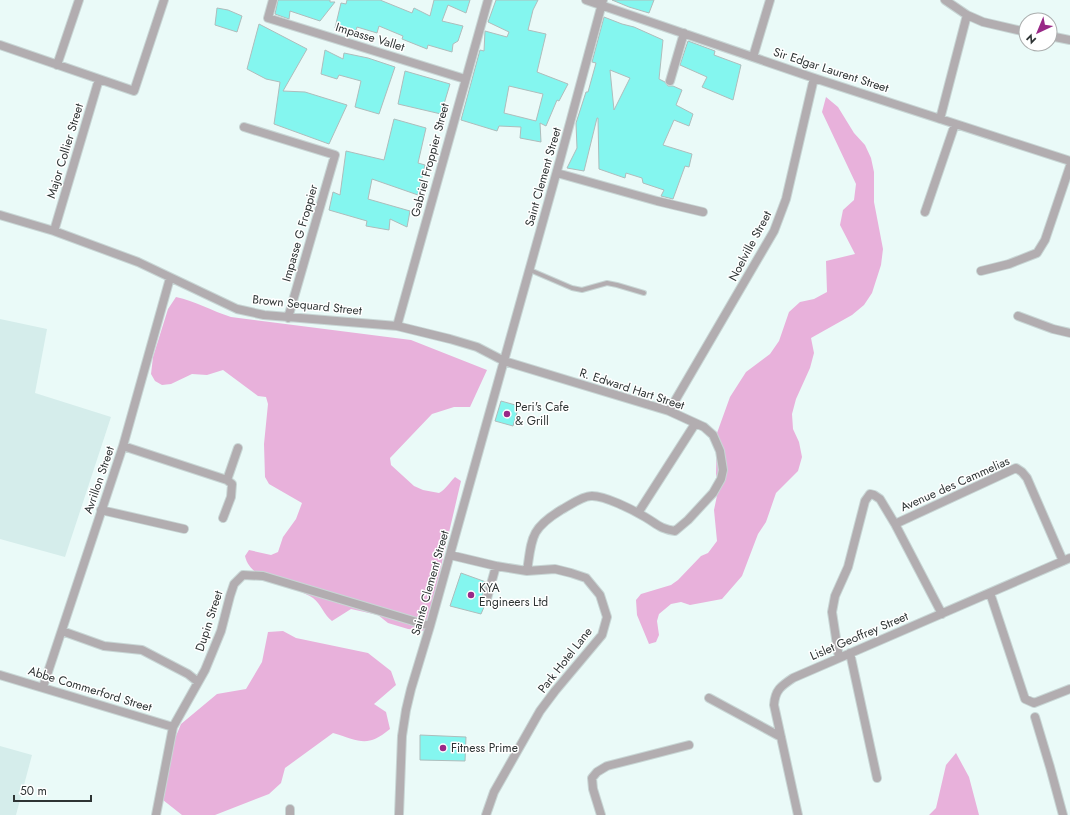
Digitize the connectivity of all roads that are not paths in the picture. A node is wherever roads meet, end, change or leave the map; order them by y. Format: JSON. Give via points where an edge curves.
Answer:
{"nodes":[{"id":1,"x":79,"y":0,"type":"edge"},
{"id":2,"x":164,"y":0,"type":"edge"},
{"id":3,"x":273,"y":0,"type":"edge"},
{"id":4,"x":488,"y":0,"type":"edge"},
{"id":5,"x":586,"y":0,"type":"edge"},
{"id":6,"x":770,"y":0,"type":"edge"},
{"id":7,"x":945,"y":0,"type":"edge"},
{"id":8,"x":602,"y":2,"type":"edge"},
{"id":9,"x":966,"y":15,"type":"junction"},
{"id":10,"x":1018,"y":30,"type":"edge"},
{"id":11,"x":684,"y":33,"type":"junction"},
{"id":12,"x":1058,"y":38,"type":"edge"},
{"id":13,"x":1070,"y":40,"type":"edge"},
{"id":14,"x":0,"y":45,"type":"edge"},
{"id":15,"x":754,"y":57,"type":"junction"},
{"id":16,"x":57,"y":65,"type":"junction"},
{"id":17,"x":814,"y":78,"type":"junction"},
{"id":18,"x":99,"y":79,"type":"junction"},
{"id":19,"x":465,"y":79,"type":"junction"},
{"id":20,"x":670,"y":81,"type":"dead end"},
{"id":21,"x":940,"y":119,"type":"junction"},
{"id":22,"x":955,"y":124,"type":"junction"},
{"id":23,"x":244,"y":127,"type":"dead end"},
{"id":24,"x":1070,"y":161,"type":"edge"},
{"id":25,"x":1070,"y":166,"type":"edge"},
{"id":26,"x":557,"y":173,"type":"junction"},
{"id":27,"x":703,"y":212,"type":"dead end"},
{"id":28,"x":925,"y":212,"type":"dead end"},
{"id":29,"x":0,"y":215,"type":"edge"},
{"id":30,"x":54,"y":230,"type":"junction"},
{"id":31,"x":529,"y":269,"type":"junction"},
{"id":32,"x":981,"y":271,"type":"dead end"},
{"id":33,"x":170,"y":278,"type":"junction"},
{"id":34,"x":644,"y":293,"type":"dead end"},
{"id":35,"x":1018,"y":316,"type":"dead end"},
{"id":36,"x":288,"y":318,"type":"junction"},
{"id":37,"x":397,"y":326,"type":"junction"},
{"id":38,"x":1070,"y":333,"type":"edge"},
{"id":39,"x":504,"y":360,"type":"junction"},
{"id":40,"x":669,"y":411,"type":"junction"},
{"id":41,"x":695,"y":424,"type":"junction"},
{"id":42,"x":123,"y":446,"type":"junction"},
{"id":43,"x":238,"y":448,"type":"dead end"},
{"id":44,"x":227,"y":480,"type":"junction"},
{"id":45,"x":101,"y":510,"type":"junction"},
{"id":46,"x":638,"y":513,"type":"junction"},
{"id":47,"x":223,"y":518,"type":"dead end"},
{"id":48,"x":895,"y":524,"type":"junction"},
{"id":49,"x":184,"y":529,"type":"dead end"},
{"id":50,"x":450,"y":555,"type":"junction"},
{"id":51,"x":1066,"y":559,"type":"edge"},
{"id":52,"x":496,"y":566,"type":"junction"},
{"id":53,"x":527,"y":571,"type":"junction"},
{"id":54,"x":990,"y":593,"type":"junction"},
{"id":55,"x":486,"y":602,"type":"dead end"},
{"id":56,"x":942,"y":614,"type":"junction"},
{"id":57,"x":430,"y":626,"type":"junction"},
{"id":58,"x":62,"y":631,"type":"junction"},
{"id":59,"x":850,"y":653,"type":"junction"},
{"id":60,"x":839,"y":658,"type":"junction"},
{"id":61,"x":0,"y":675,"type":"edge"},
{"id":62,"x":198,"y":682,"type":"junction"},
{"id":63,"x":43,"y":687,"type":"junction"},
{"id":64,"x":1070,"y":690,"type":"edge"},
{"id":65,"x":709,"y":698,"type":"dead end"},
{"id":66,"x":1035,"y":717,"type":"dead end"},
{"id":67,"x":173,"y":727,"type":"junction"},
{"id":68,"x":781,"y":737,"type":"junction"},
{"id":69,"x":689,"y":746,"type":"dead end"},
{"id":70,"x":877,"y":778,"type":"dead end"},
{"id":71,"x":156,"y":815,"type":"edge"},
{"id":72,"x":400,"y":815,"type":"edge"},
{"id":73,"x":486,"y":815,"type":"edge"},
{"id":74,"x":601,"y":815,"type":"edge"},
{"id":75,"x":798,"y":815,"type":"edge"},
{"id":76,"x":1062,"y":815,"type":"edge"}],
"edges":[{"from":1,"to":16,"type":"street"},
{"from":2,"to":18,"type":"street","via":[[134,91]]},
{"from":3,"to":19,"type":"street","name":"Impasse Vallet","via":[[268,18]]},
{"from":4,"to":19,"type":"street","name":"Gabriel Froppier Street"},
{"from":5,"to":8,"type":"street","name":"Sir Edgar Laurent Street"},
{"from":6,"to":15,"type":"street"},
{"from":7,"to":9,"type":"street"},
{"from":8,"to":11,"type":"street","name":"Sir Edgar Laurent Street"},
{"from":8,"to":26,"type":"street","name":"Saint Clement Street"},
{"from":9,"to":10,"type":"street"},
{"from":9,"to":21,"type":"street"},
{"from":11,"to":15,"type":"street","name":"Sir Edgar Laurent Street"},
{"from":11,"to":20,"type":"street"},
{"from":12,"to":13,"type":"street"},
{"from":14,"to":16,"type":"street"},
{"from":15,"to":17,"type":"street","name":"Sir Edgar Laurent Street"},
{"from":16,"to":18,"type":"street"},
{"from":17,"to":21,"type":"street","name":"Sir Edgar Laurent Street"},
{"from":17,"to":40,"type":"street","name":"Noelville Street","via":[[786,199],[774,231]]},
{"from":18,"to":30,"type":"street","name":"Major Collier Street"},
{"from":19,"to":37,"type":"street","name":"Gabriel Froppier Street"},
{"from":21,"to":22,"type":"street","name":"Sir Edgar Laurent Street"},
{"from":22,"to":24,"type":"street","name":"Sir Edgar Laurent Street"},
{"from":22,"to":28,"type":"street"},
{"from":23,"to":36,"type":"street","name":"Impasse G Froppier","via":[[335,155]]},
{"from":25,"to":32,"type":"street","via":[[1045,240],[1037,253]]},
{"from":26,"to":27,"type":"street"},
{"from":26,"to":31,"type":"street","name":"Saint Clement Street"},
{"from":29,"to":30,"type":"street","name":"Brown Sequard Street"},
{"from":30,"to":33,"type":"street","name":"Brown Sequard Street","via":[[138,262]]},
{"from":31,"to":34,"type":"lane","via":[[572,288],[582,290],[607,283]]},
{"from":31,"to":39,"type":"street","name":"Saint Clement Street"},
{"from":33,"to":36,"type":"street","name":"Brown Sequard Street","via":[[237,309]]},
{"from":33,"to":42,"type":"street","name":"Avrillon Street"},
{"from":35,"to":38,"type":"street"},
{"from":36,"to":37,"type":"street","name":"Brown Sequard Street"},
{"from":37,"to":39,"type":"street","name":"Brown Sequard Street","via":[[477,347]]},
{"from":39,"to":40,"type":"street","name":"R. Edward Hart Street"},
{"from":39,"to":50,"type":"street","name":"Sainte Clement Street"},
{"from":40,"to":41,"type":"street","name":"R. Edward Hart Street"},
{"from":41,"to":46,"type":"street"},
{"from":41,"to":46,"type":"street","name":"R. Edward Hart Street","via":[[704,427],[713,435],[720,451],[723,470],[713,493],[675,531],[664,530]]},
{"from":42,"to":44,"type":"street"},
{"from":42,"to":45,"type":"street","name":"Avrillon Street"},
{"from":43,"to":44,"type":"street"},
{"from":44,"to":47,"type":"street","via":[[232,484],[231,497]]},
{"from":45,"to":49,"type":"street"},
{"from":45,"to":58,"type":"street","name":"Avrillon Street"},
{"from":46,"to":53,"type":"street","via":[[600,497],[590,496],[574,503],[546,519],[536,530]]},
{"from":48,"to":51,"type":"street","name":"Avenue des Cammelias","via":[[1016,468],[1028,478]]},
{"from":48,"to":56,"type":"street"},
{"from":48,"to":60,"type":"street","via":[[880,499],[870,494],[865,501],[848,567],[834,596],[832,612]]},
{"from":50,"to":52,"type":"street","name":"Park Hotel Lane"},
{"from":50,"to":57,"type":"street","name":"Sainte Clement Street"},
{"from":51,"to":54,"type":"street","name":"Lislet Geoffrey Street"},
{"from":52,"to":53,"type":"street","name":"Park Hotel Lane"},
{"from":52,"to":55,"type":"street"},
{"from":53,"to":73,"type":"street","name":"Park Hotel Lane","via":[[555,570],[586,578],[600,595],[607,617],[602,635],[540,711],[494,792]]},
{"from":54,"to":56,"type":"street","name":"Lislet Geoffrey Street"},
{"from":54,"to":64,"type":"street","via":[[1025,699],[1034,703]]},
{"from":56,"to":59,"type":"street","name":"Lislet Geoffrey Street"},
{"from":57,"to":62,"type":"street","name":"Dupin Street","via":[[263,576],[243,576],[234,584],[221,631]]},
{"from":57,"to":72,"type":"street","name":"Sainte Clement Street","via":[[406,710],[402,736]]},
{"from":58,"to":62,"type":"street","via":[[104,646],[142,650]]},
{"from":58,"to":63,"type":"street","name":"Avrillon Street"},
{"from":59,"to":60,"type":"street","name":"Lislet Geoffrey Street"},
{"from":59,"to":70,"type":"street"},
{"from":60,"to":68,"type":"street","name":"Lislet Geoffrey Street","via":[[793,678],[777,691],[774,706]]},
{"from":61,"to":63,"type":"street","name":"Abbe Commerford Street"},
{"from":62,"to":67,"type":"street","name":"Dupin Street"},
{"from":63,"to":67,"type":"street","name":"Abbe Commerford Street"},
{"from":65,"to":68,"type":"street"},
{"from":66,"to":76,"type":"street"},
{"from":67,"to":71,"type":"street","name":"Dupin Street"},
{"from":68,"to":75,"type":"street","name":"Lislet Geoffrey Street"},
{"from":69,"to":74,"type":"street","via":[[607,766],[597,772],[592,778],[593,789]]}]}
